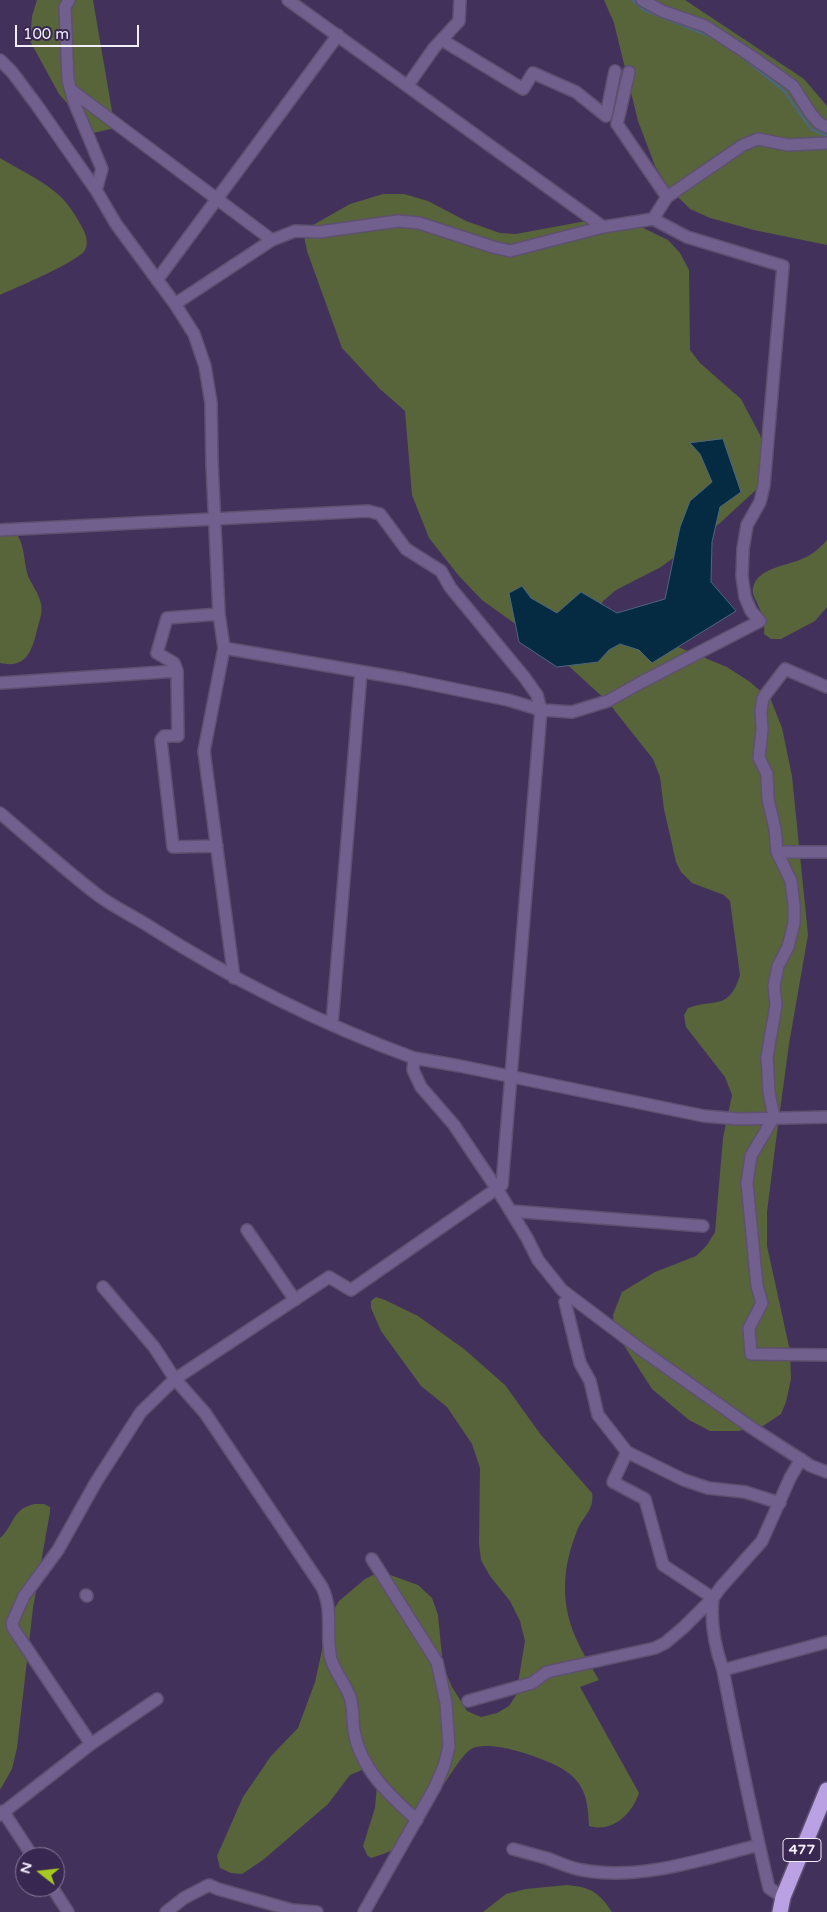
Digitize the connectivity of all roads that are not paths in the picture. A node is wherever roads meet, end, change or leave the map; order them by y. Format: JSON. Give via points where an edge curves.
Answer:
{"nodes":[{"id":1,"x":69,"y":0,"type":"edge"},
{"id":2,"x":288,"y":0,"type":"edge"},
{"id":3,"x":460,"y":0,"type":"edge"},
{"id":4,"x":642,"y":0,"type":"edge"},
{"id":5,"x":338,"y":35,"type":"junction"},
{"id":6,"x":442,"y":40,"type":"junction"},
{"id":7,"x":0,"y":60,"type":"edge"},
{"id":8,"x":614,"y":71,"type":"dead end"},
{"id":9,"x":629,"y":72,"type":"dead end"},
{"id":10,"x":408,"y":85,"type":"junction"},
{"id":11,"x":71,"y":90,"type":"junction"},
{"id":12,"x":827,"y":127,"type":"edge"},
{"id":13,"x":827,"y":143,"type":"edge"},
{"id":14,"x":96,"y":190,"type":"junction"},
{"id":15,"x":667,"y":197,"type":"junction"},
{"id":16,"x":217,"y":198,"type":"junction"},
{"id":17,"x":653,"y":219,"type":"junction"},
{"id":18,"x":603,"y":227,"type":"junction"},
{"id":19,"x":272,"y":240,"type":"junction"},
{"id":20,"x":157,"y":280,"type":"junction"},
{"id":21,"x":175,"y":304,"type":"junction"},
{"id":22,"x":214,"y":519,"type":"junction"},
{"id":23,"x":0,"y":530,"type":"edge"},
{"id":24,"x":220,"y":614,"type":"junction"},
{"id":25,"x":224,"y":648,"type":"junction"},
{"id":26,"x":177,"y":671,"type":"junction"},
{"id":27,"x":361,"y":672,"type":"junction"},
{"id":28,"x":0,"y":683,"type":"edge"},
{"id":29,"x":827,"y":687,"type":"edge"},
{"id":30,"x":542,"y":710,"type":"junction"},
{"id":31,"x":0,"y":813,"type":"edge"},
{"id":32,"x":217,"y":846,"type":"junction"},
{"id":33,"x":777,"y":852,"type":"junction"},
{"id":34,"x":827,"y":852,"type":"edge"},
{"id":35,"x":234,"y":978,"type":"junction"},
{"id":36,"x":332,"y":1024,"type":"junction"},
{"id":37,"x":414,"y":1058,"type":"junction"},
{"id":38,"x":511,"y":1077,"type":"junction"},
{"id":39,"x":774,"y":1117,"type":"junction"},
{"id":40,"x":827,"y":1117,"type":"edge"},
{"id":41,"x":497,"y":1189,"type":"junction"},
{"id":42,"x":511,"y":1211,"type":"junction"},
{"id":43,"x":703,"y":1226,"type":"dead end"},
{"id":44,"x":247,"y":1230,"type":"dead end"},
{"id":45,"x":103,"y":1287,"type":"dead end"},
{"id":46,"x":571,"y":1298,"type":"junction"},
{"id":47,"x":295,"y":1300,"type":"junction"},
{"id":48,"x":827,"y":1355,"type":"edge"},
{"id":49,"x":175,"y":1379,"type":"junction"},
{"id":50,"x":627,"y":1452,"type":"junction"},
{"id":51,"x":801,"y":1459,"type":"junction"},
{"id":52,"x":826,"y":1468,"type":"edge"},
{"id":53,"x":780,"y":1503,"type":"junction"},
{"id":54,"x":372,"y":1559,"type":"dead end"},
{"id":55,"x":713,"y":1598,"type":"junction"},
{"id":56,"x":827,"y":1642,"type":"edge"},
{"id":57,"x":723,"y":1670,"type":"junction"},
{"id":58,"x":157,"y":1699,"type":"dead end"},
{"id":59,"x":468,"y":1701,"type":"dead end"},
{"id":60,"x":91,"y":1744,"type":"junction"},
{"id":61,"x":827,"y":1790,"type":"edge"},
{"id":62,"x":2,"y":1813,"type":"edge"},
{"id":63,"x":417,"y":1820,"type":"junction"},
{"id":64,"x":759,"y":1845,"type":"junction"},
{"id":65,"x":26,"y":1847,"type":"edge"},
{"id":66,"x":512,"y":1849,"type":"dead end"},
{"id":67,"x":58,"y":1897,"type":"edge"},
{"id":68,"x":781,"y":1905,"type":"edge"},
{"id":69,"x":68,"y":1912,"type":"edge"},
{"id":70,"x":166,"y":1912,"type":"edge"},
{"id":71,"x":317,"y":1912,"type":"edge"},
{"id":72,"x":364,"y":1912,"type":"edge"}],
"edges":[{"from":1,"to":11,"type":"street","via":[[66,8]]},
{"from":2,"to":5,"type":"street"},
{"from":3,"to":6,"type":"street","via":[[459,21]]},
{"from":4,"to":12,"type":"street","via":[[662,11],[705,26],[744,51],[792,86],[811,114]]},
{"from":5,"to":10,"type":"street"},
{"from":5,"to":16,"type":"street"},
{"from":6,"to":8,"type":"street","via":[[523,89],[533,73],[576,92],[606,116]]},
{"from":6,"to":10,"type":"street"},
{"from":7,"to":14,"type":"street","via":[[36,104]]},
{"from":9,"to":15,"type":"street","via":[[617,124]]},
{"from":10,"to":18,"type":"street"},
{"from":11,"to":14,"type":"street","via":[[102,170]]},
{"from":11,"to":16,"type":"street"},
{"from":13,"to":15,"type":"street","via":[[788,145],[758,139],[743,145]]},
{"from":14,"to":20,"type":"street","via":[[116,224]]},
{"from":15,"to":17,"type":"street"},
{"from":16,"to":19,"type":"street"},
{"from":16,"to":20,"type":"street"},
{"from":17,"to":18,"type":"street"},
{"from":17,"to":30,"type":"street","via":[[687,237],[783,266],[764,485],[760,502],[747,525],[743,549],[745,597],[760,621],[608,701],[572,712]]},
{"from":18,"to":19,"type":"street","via":[[510,250],[419,223],[398,221],[319,232],[295,231]]},
{"from":19,"to":21,"type":"street"},
{"from":20,"to":21,"type":"street"},
{"from":21,"to":22,"type":"street","via":[[194,334],[205,366],[211,402]]},
{"from":22,"to":23,"type":"street"},
{"from":22,"to":24,"type":"street"},
{"from":22,"to":30,"type":"street","via":[[368,511],[380,514],[406,549],[441,571],[450,587],[525,678],[537,695]]},
{"from":24,"to":25,"type":"street"},
{"from":24,"to":26,"type":"street","via":[[167,618],[156,654],[174,663]]},
{"from":25,"to":27,"type":"street"},
{"from":25,"to":32,"type":"street","via":[[204,751]]},
{"from":26,"to":28,"type":"street"},
{"from":26,"to":32,"type":"street","via":[[178,736],[164,736],[161,740],[173,847]]},
{"from":27,"to":30,"type":"street","via":[[508,700]]},
{"from":27,"to":36,"type":"street"},
{"from":29,"to":33,"type":"street","via":[[785,669],[763,698],[759,758],[766,774]]},
{"from":30,"to":38,"type":"street"},
{"from":31,"to":35,"type":"street","via":[[100,897]]},
{"from":32,"to":35,"type":"street"},
{"from":33,"to":34,"type":"street"},
{"from":33,"to":39,"type":"street","via":[[791,881],[794,923],[788,947],[778,966],[774,986],[776,1005],[766,1057]]},
{"from":35,"to":36,"type":"street"},
{"from":36,"to":37,"type":"street"},
{"from":37,"to":38,"type":"street"},
{"from":37,"to":41,"type":"street","via":[[413,1070],[421,1087],[454,1125]]},
{"from":38,"to":39,"type":"street","via":[[704,1116]]},
{"from":38,"to":41,"type":"street","via":[[502,1184]]},
{"from":39,"to":40,"type":"street"},
{"from":39,"to":48,"type":"street","via":[[751,1156],[747,1183],[757,1286],[762,1303],[749,1328],[751,1354]]},
{"from":41,"to":42,"type":"street"},
{"from":41,"to":47,"type":"street","via":[[351,1290],[329,1277]]},
{"from":42,"to":43,"type":"street"},
{"from":42,"to":46,"type":"street","via":[[538,1260]]},
{"from":44,"to":47,"type":"street"},
{"from":45,"to":49,"type":"street","via":[[154,1347]]},
{"from":46,"to":50,"type":"street","via":[[565,1302],[580,1363],[590,1381],[598,1416]]},
{"from":46,"to":51,"type":"street","via":[[752,1428]]},
{"from":47,"to":49,"type":"street"},
{"from":49,"to":60,"type":"street","via":[[141,1412],[58,1550],[24,1596],[12,1623]]},
{"from":49,"to":63,"type":"street","via":[[205,1413],[322,1587],[330,1612],[331,1660],[349,1695],[358,1748],[391,1797]]},
{"from":50,"to":53,"type":"street","via":[[708,1488],[745,1492]]},
{"from":50,"to":55,"type":"street","via":[[613,1482],[645,1499],[662,1565]]},
{"from":51,"to":52,"type":"street","via":[[811,1466]]},
{"from":51,"to":53,"type":"street"},
{"from":53,"to":55,"type":"street","via":[[762,1541]]},
{"from":54,"to":63,"type":"street","via":[[437,1662],[446,1703],[449,1747],[435,1787]]},
{"from":55,"to":57,"type":"street","via":[[711,1615]]},
{"from":55,"to":59,"type":"street","via":[[683,1628],[655,1648],[548,1672],[532,1683]]},
{"from":56,"to":57,"type":"street"},
{"from":57,"to":64,"type":"street"},
{"from":58,"to":60,"type":"street"},
{"from":60,"to":62,"type":"street"},
{"from":61,"to":68,"type":"highway","number":"477"},
{"from":62,"to":65,"type":"street"},
{"from":63,"to":72,"type":"street"},
{"from":64,"to":66,"type":"street","via":[[665,1869],[615,1873],[584,1871]]},
{"from":64,"to":68,"type":"street","via":[[770,1888]]},
{"from":67,"to":69,"type":"street"},
{"from":70,"to":71,"type":"street","via":[[209,1885],[292,1910]]}]}
